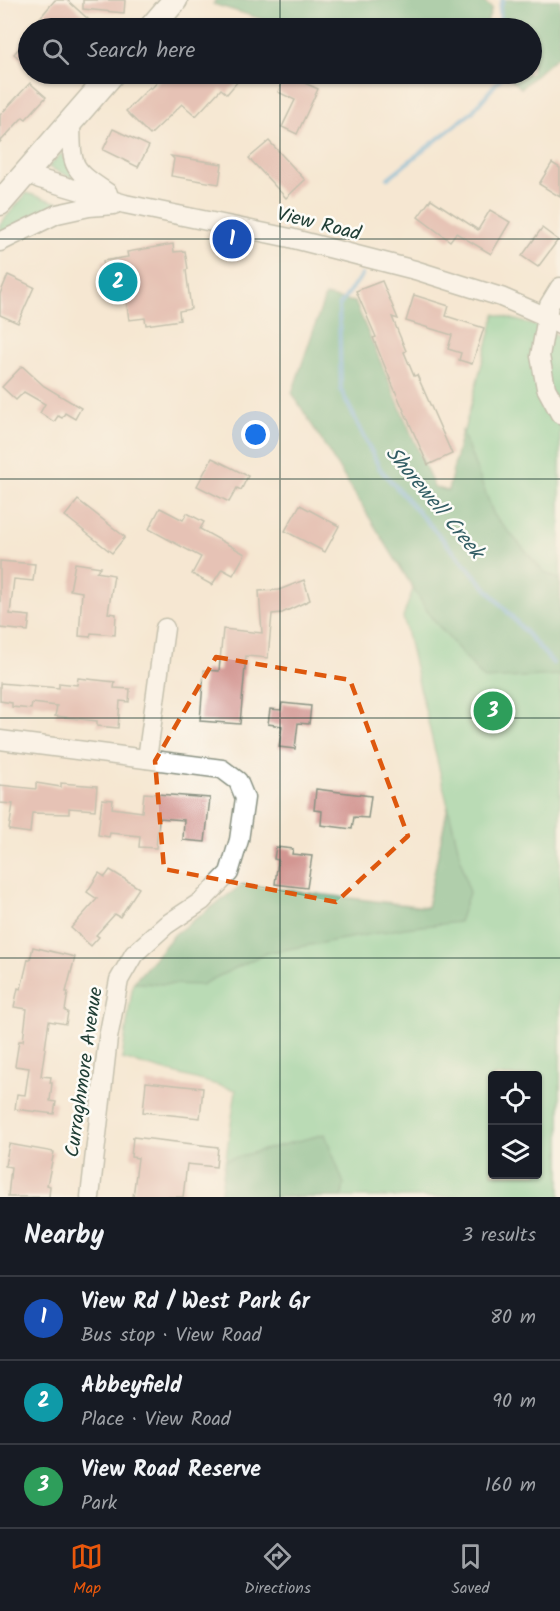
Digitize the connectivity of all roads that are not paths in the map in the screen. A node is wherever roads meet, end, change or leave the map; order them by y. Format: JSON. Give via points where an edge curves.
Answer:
{"nodes":[{"id":1,"x":175,"y":0,"type":"edge"},
{"id":2,"x":160,"y":18,"type":"edge"},
{"id":3,"x":103,"y":84,"type":"edge"},
{"id":4,"x":70,"y":123,"type":"junction"},
{"id":5,"x":27,"y":173,"type":"junction"},
{"id":6,"x":0,"y":203,"type":"edge"},
{"id":7,"x":125,"y":204,"type":"junction"},
{"id":8,"x":0,"y":242,"type":"edge"},
{"id":9,"x":560,"y":287,"type":"edge"},
{"id":10,"x":554,"y":321,"type":"edge"},
{"id":11,"x":560,"y":414,"type":"edge"},
{"id":12,"x":165,"y":628,"type":"dead end"},
{"id":13,"x":0,"y":740,"type":"edge"},
{"id":14,"x":147,"y":759,"type":"junction"},
{"id":15,"x":90,"y":1197,"type":"edge"}],
"edges":[{"from":1,"to":2,"type":"main road"},
{"from":3,"to":4,"type":"main road"},
{"from":4,"to":5,"type":"main road"},
{"from":4,"to":7,"type":"street","via":[[74,165],[88,180]]},
{"from":5,"to":6,"type":"main road"},
{"from":5,"to":7,"type":"street","name":"View Road"},
{"from":7,"to":8,"type":"street","via":[[57,214]]},
{"from":7,"to":10,"type":"street","name":"View Road","via":[[290,238],[415,270],[501,297]]},
{"from":9,"to":10,"type":"street","via":[[549,305]]},
{"from":10,"to":11,"type":"street","via":[[540,356],[546,388]]},
{"from":12,"to":14,"type":"street"},
{"from":13,"to":14,"type":"street","name":"Curraghmore Avenue"},
{"from":14,"to":15,"type":"street","name":"Curraghmore Avenue","via":[[222,769],[238,781],[245,798],[244,809],[230,873],[202,901],[166,925],[134,954],[119,980],[108,1038]]}]}
